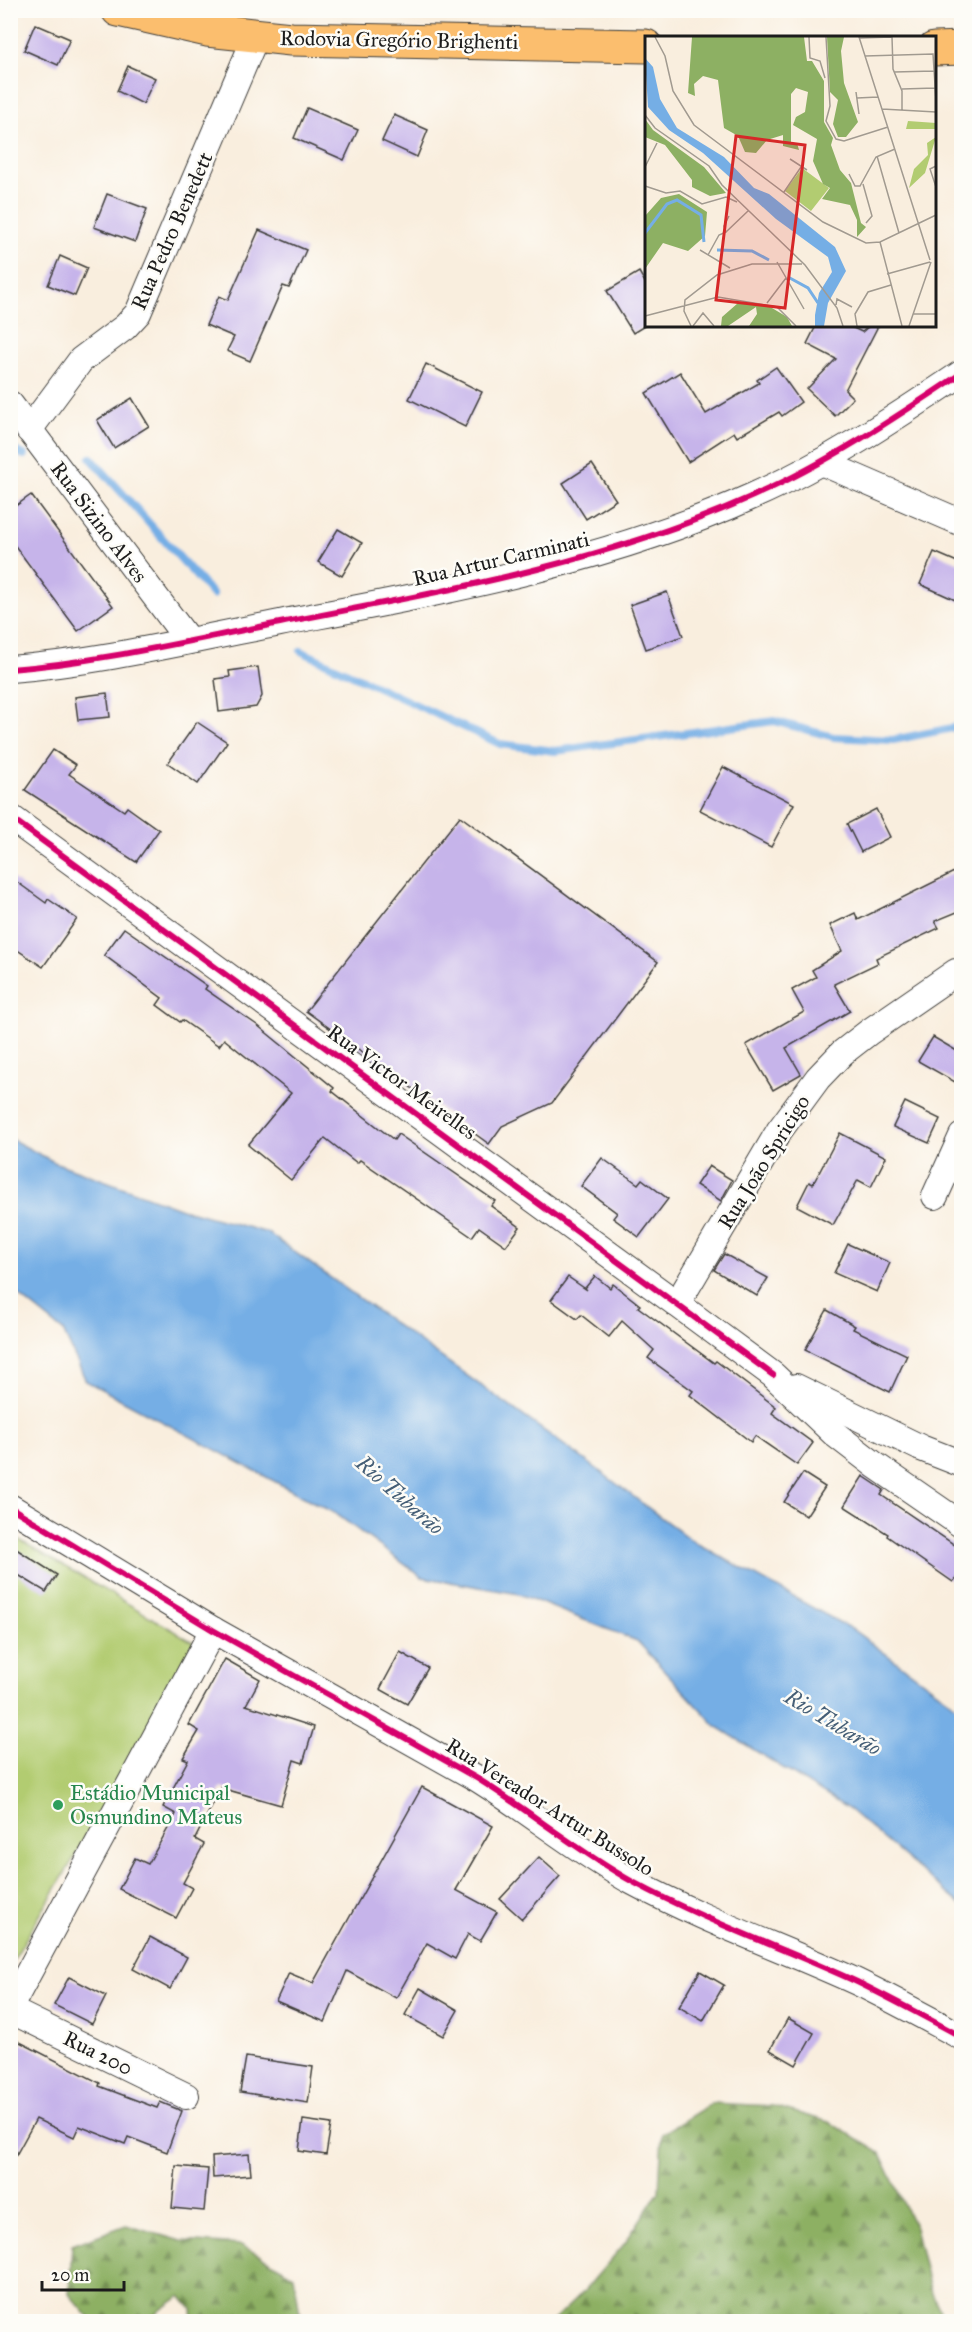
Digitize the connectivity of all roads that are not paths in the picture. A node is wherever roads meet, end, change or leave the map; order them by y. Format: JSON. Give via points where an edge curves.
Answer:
{"nodes":[{"id":1,"x":118,"y":10,"type":"edge"},
{"id":2,"x":256,"y":36,"type":"junction"},
{"id":3,"x":645,"y":46,"type":"edge"},
{"id":4,"x":962,"y":48,"type":"edge"},
{"id":5,"x":936,"y":49,"type":"edge"},
{"id":6,"x":962,"y":373,"type":"edge"},
{"id":7,"x":10,"y":404,"type":"edge"},
{"id":8,"x":29,"y":430,"type":"junction"},
{"id":9,"x":821,"y":462,"type":"junction"},
{"id":10,"x":962,"y":524,"type":"edge"},
{"id":11,"x":188,"y":640,"type":"junction"},
{"id":12,"x":10,"y":669,"type":"edge"},
{"id":13,"x":10,"y":817,"type":"edge"},
{"id":14,"x":960,"y":974,"type":"edge"},
{"id":15,"x":962,"y":1136,"type":"edge"},
{"id":16,"x":935,"y":1196,"type":"dead end"},
{"id":17,"x":677,"y":1304,"type":"junction"},
{"id":18,"x":773,"y":1375,"type":"junction"},
{"id":19,"x":962,"y":1464,"type":"edge"},
{"id":20,"x":10,"y":1507,"type":"edge"},
{"id":21,"x":962,"y":1525,"type":"edge"},
{"id":22,"x":213,"y":1629,"type":"junction"},
{"id":23,"x":10,"y":2008,"type":"edge"},
{"id":24,"x":962,"y":2037,"type":"edge"},
{"id":25,"x":186,"y":2096,"type":"dead end"}],
"edges":[{"from":1,"to":2,"type":"main road","name":"Rodovia Gregório Brighenti","via":[[207,30]]},
{"from":2,"to":3,"type":"main road","name":"Rodovia Gregório Brighenti"},
{"from":2,"to":8,"type":"street","name":"Rua Pedro Benedett","via":[[138,314],[81,360]]},
{"from":4,"to":5,"type":"main road"},
{"from":6,"to":9,"type":"street","name":"Rua Artur Carminati"},
{"from":7,"to":8,"type":"street","name":"Rua Sizino Alves"},
{"from":8,"to":11,"type":"street","name":"Rua Sizino Alves"},
{"from":9,"to":10,"type":"street"},
{"from":9,"to":11,"type":"street","name":"Rua Artur Carminati","via":[[743,500],[607,550],[468,587]]},
{"from":11,"to":12,"type":"street","name":"Rua Artur Carminati","via":[[78,661]]},
{"from":13,"to":17,"type":"street","name":"Rua Victor Meirelles"},
{"from":14,"to":17,"type":"street","name":"Rua João Spricigo","via":[[869,1032],[818,1078],[779,1131]]},
{"from":15,"to":16,"type":"street"},
{"from":17,"to":18,"type":"street","name":"Rua Victor Meirelles"},
{"from":18,"to":19,"type":"street"},
{"from":18,"to":21,"type":"street","via":[[836,1435]]},
{"from":20,"to":22,"type":"street","name":"Rua Vereador Artur Bussolo"},
{"from":22,"to":23,"type":"street"},
{"from":22,"to":24,"type":"street","name":"Rua Vereador Artur Bussolo","via":[[478,1779],[634,1882],[856,1982]]},
{"from":23,"to":25,"type":"street","name":"Rua 200"}]}
